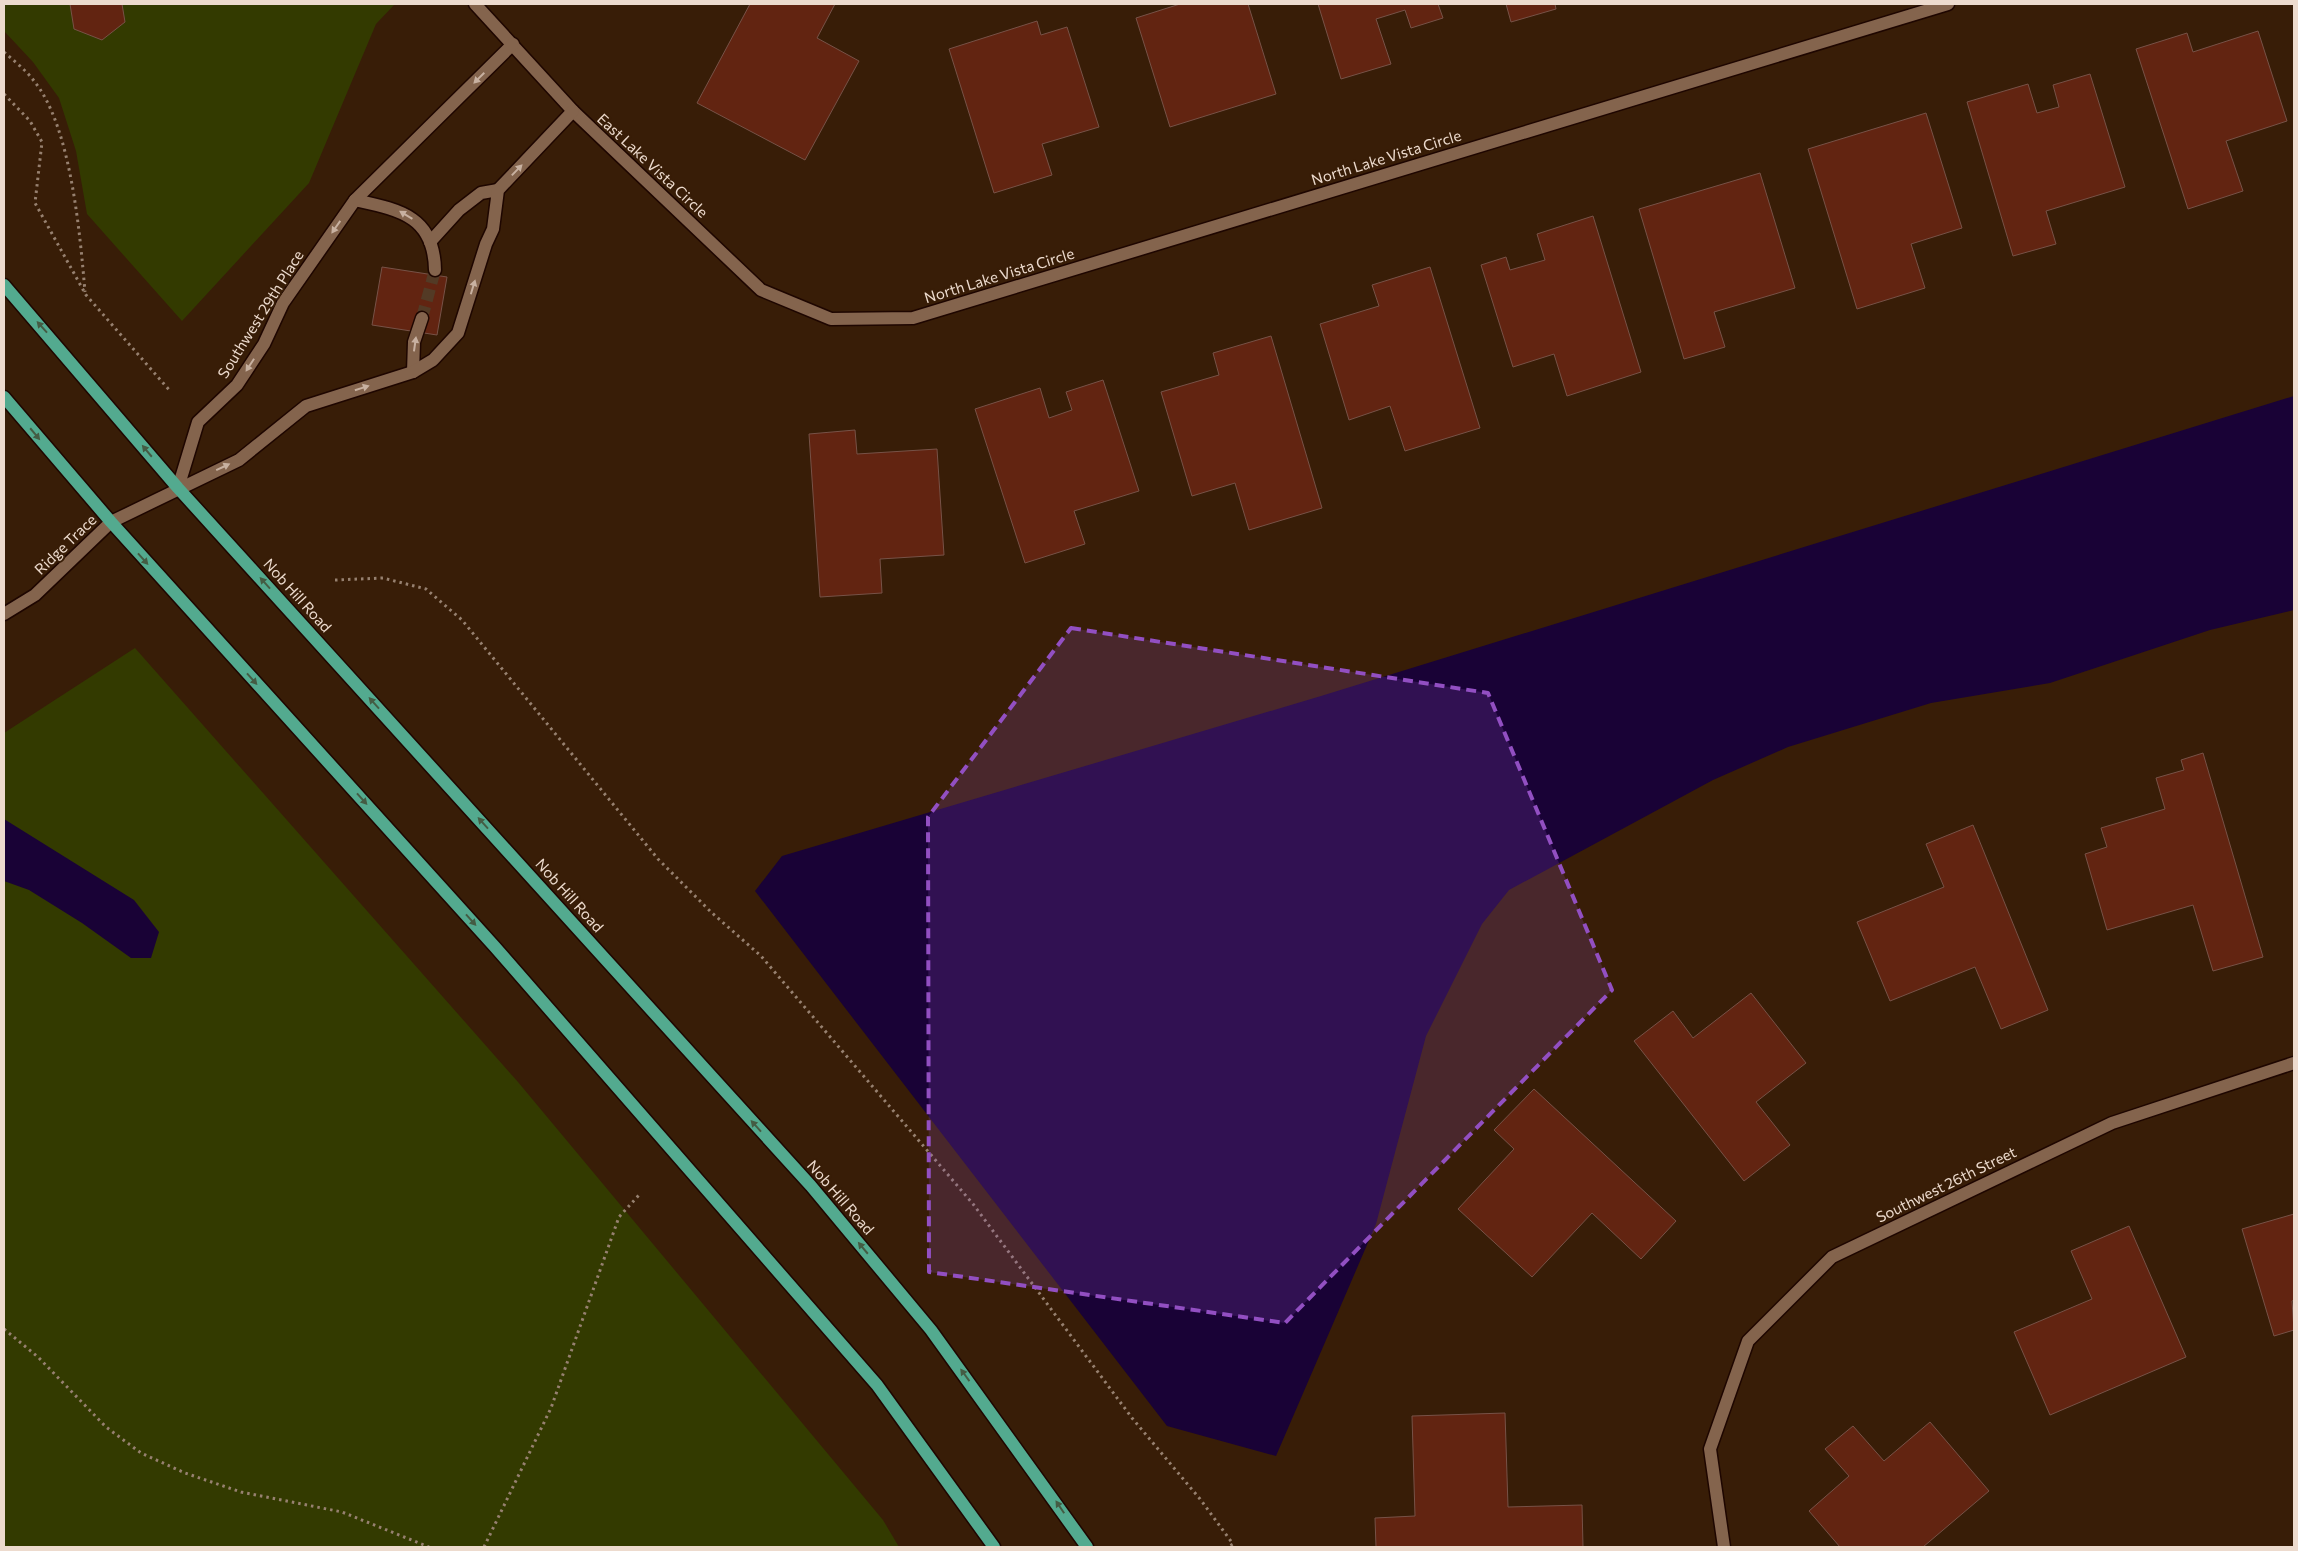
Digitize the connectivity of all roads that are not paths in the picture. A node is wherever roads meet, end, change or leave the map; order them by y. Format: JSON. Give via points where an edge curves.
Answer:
{"nodes":[{"id":1,"x":475,"y":4,"type":"edge"},
{"id":2,"x":1948,"y":4,"type":"edge"},
{"id":3,"x":513,"y":44,"type":"junction"},
{"id":4,"x":573,"y":111,"type":"junction"},
{"id":5,"x":498,"y":190,"type":"junction"},
{"id":6,"x":356,"y":200,"type":"junction"},
{"id":7,"x":430,"y":242,"type":"junction"},
{"id":8,"x":435,"y":270,"type":"tunnel mouth"},
{"id":9,"x":4,"y":285,"type":"edge"},
{"id":10,"x":422,"y":318,"type":"tunnel mouth"},
{"id":11,"x":831,"y":318,"type":"joint"},
{"id":12,"x":413,"y":372,"type":"junction"},
{"id":13,"x":4,"y":397,"type":"edge"},
{"id":14,"x":178,"y":488,"type":"junction"},
{"id":15,"x":110,"y":522,"type":"junction"},
{"id":16,"x":4,"y":614,"type":"edge"},
{"id":17,"x":2294,"y":1063,"type":"edge"},
{"id":18,"x":994,"y":1547,"type":"edge"},
{"id":19,"x":1087,"y":1547,"type":"edge"},
{"id":20,"x":1724,"y":1547,"type":"edge"}],
"edges":[{"from":1,"to":3,"type":"street","name":"East Lake Vista Circle"},
{"from":2,"to":11,"type":"street","name":"North Lake Vista Circle","via":[[913,318]]},
{"from":3,"to":4,"type":"street","name":"East Lake Vista Circle"},
{"from":3,"to":6,"type":"street","name":"Southwest 29th Place","one_way":true},
{"from":5,"to":4,"type":"street","one_way":true},
{"from":4,"to":11,"type":"street","name":"East Lake Vista Circle","via":[[761,290]]},
{"from":5,"to":7,"type":"street","via":[[481,193],[459,210]]},
{"from":12,"to":5,"type":"street","one_way":true,"via":[[433,360],[458,334],[493,229]]},
{"from":7,"to":6,"type":"street","one_way":true,"via":[[412,217],[397,209]]},
{"from":6,"to":14,"type":"street","name":"Southwest 29th Place","one_way":true,"via":[[283,304],[264,344],[237,385],[198,422]]},
{"from":7,"to":8,"type":"street"},
{"from":14,"to":9,"type":"main road","name":"Nob Hill Road","one_way":true},
{"from":12,"to":10,"type":"street","one_way":true,"via":[[414,342]]},
{"from":14,"to":12,"type":"street","one_way":true,"via":[[239,460],[306,406]]},
{"from":13,"to":15,"type":"main road","one_way":true},
{"from":14,"to":15,"type":"street","name":"Ridge Trace"},
{"from":19,"to":14,"type":"main road","name":"Nob Hill Road","one_way":true,"via":[[932,1330],[811,1186]]},
{"from":15,"to":16,"type":"street","name":"Ridge Trace","via":[[36,596]]},
{"from":15,"to":18,"type":"main road","one_way":true,"via":[[496,947],[877,1385]]},
{"from":17,"to":20,"type":"street","name":"Southwest 26th Street","via":[[2112,1123],[1832,1257],[1748,1341],[1710,1449]]}]}
